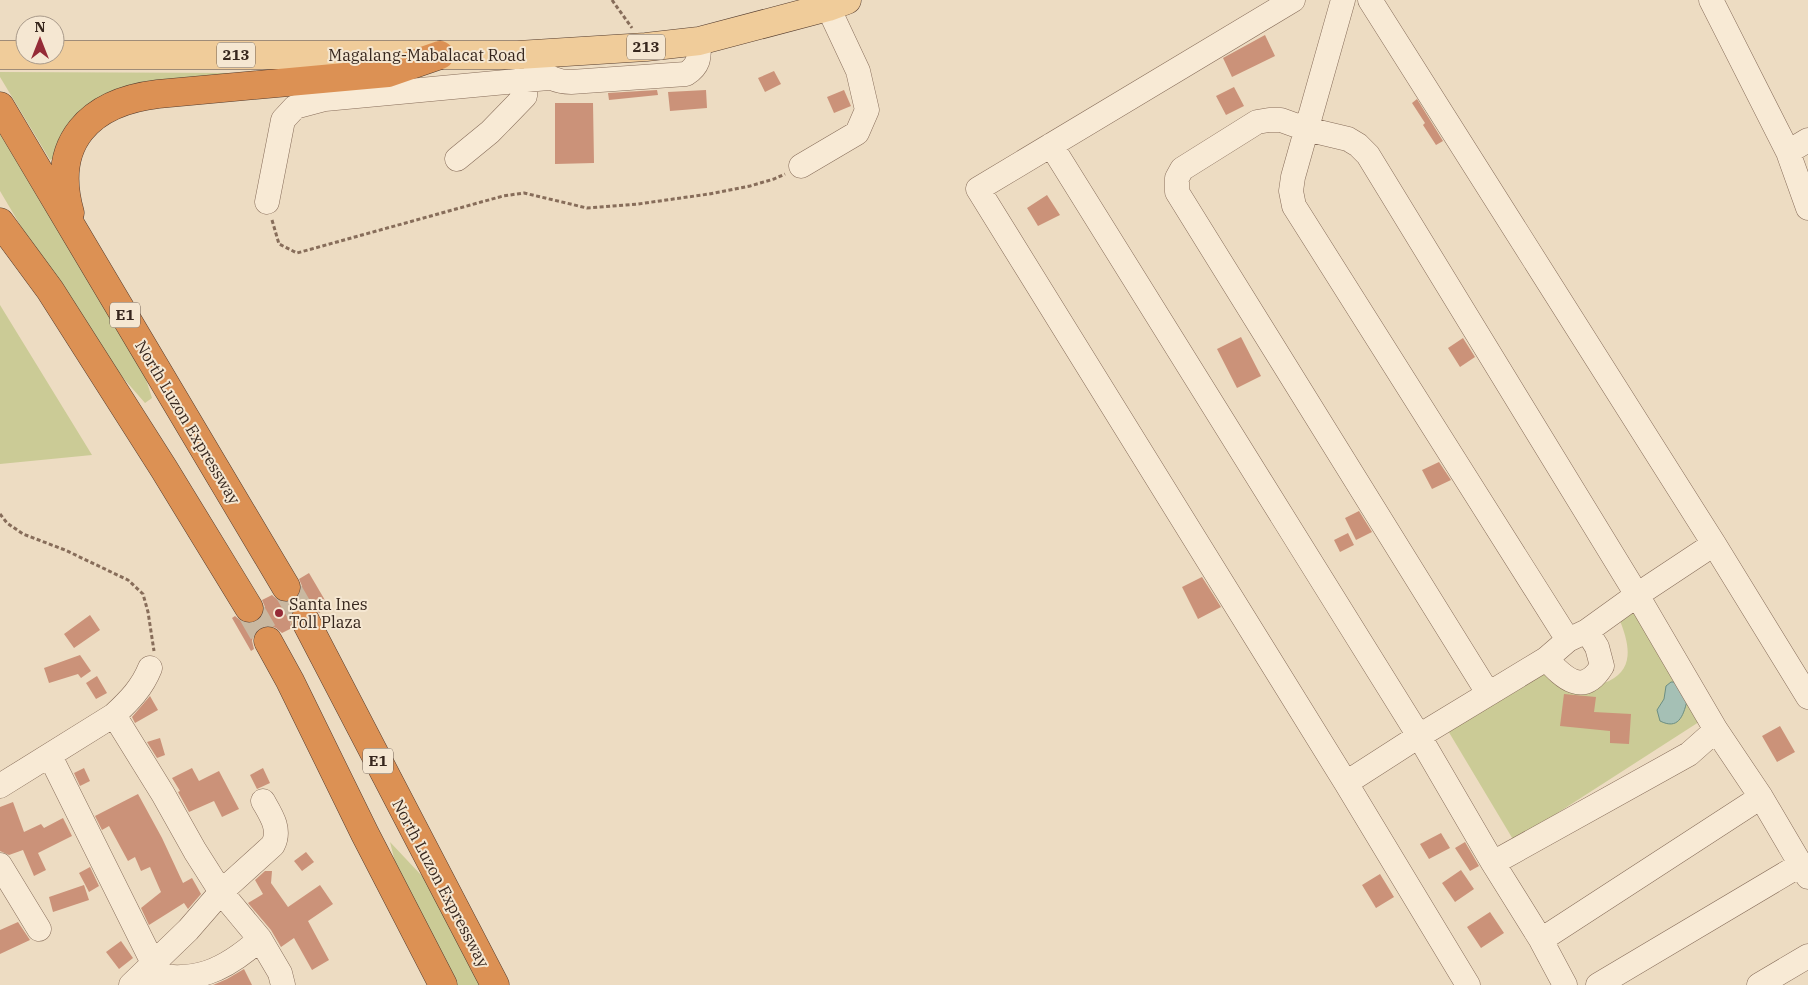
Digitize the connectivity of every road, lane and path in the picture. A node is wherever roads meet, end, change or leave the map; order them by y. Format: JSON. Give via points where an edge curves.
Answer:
{"nodes":[{"id":1,"x":612,"y":0,"type":"edge"},
{"id":2,"x":1293,"y":0,"type":"edge"},
{"id":3,"x":1343,"y":0,"type":"edge"},
{"id":4,"x":1370,"y":0,"type":"edge"},
{"id":5,"x":1712,"y":0,"type":"edge"},
{"id":6,"x":838,"y":4,"type":"edge"},
{"id":7,"x":699,"y":41,"type":"junction"},
{"id":8,"x":646,"y":47,"type":"junction"},
{"id":9,"x":0,"y":55,"type":"edge"},
{"id":10,"x":15,"y":55,"type":"edge"},
{"id":11,"x":65,"y":55,"type":"edge"},
{"id":12,"x":440,"y":55,"type":"junction"},
{"id":13,"x":531,"y":71,"type":"junction"},
{"id":14,"x":0,"y":106,"type":"edge"},
{"id":15,"x":1306,"y":128,"type":"junction"},
{"id":16,"x":1808,"y":140,"type":"edge"},
{"id":17,"x":1051,"y":145,"type":"junction"},
{"id":18,"x":1788,"y":152,"type":"junction"},
{"id":19,"x":456,"y":159,"type":"dead end"},
{"id":20,"x":801,"y":166,"type":"joint"},
{"id":21,"x":0,"y":201,"type":"edge"},
{"id":22,"x":266,"y":202,"type":"joint"},
{"id":23,"x":1808,"y":208,"type":"edge"},
{"id":24,"x":0,"y":222,"type":"edge"},
{"id":25,"x":75,"y":231,"type":"junction"},
{"id":26,"x":50,"y":290,"type":"junction"},
{"id":27,"x":0,"y":514,"type":"edge"},
{"id":28,"x":1714,"y":544,"type":"junction"},
{"id":29,"x":286,"y":587,"type":"tunnel mouth"},
{"id":30,"x":1637,"y":595,"type":"junction"},
{"id":31,"x":249,"y":608,"type":"tunnel mouth"},
{"id":32,"x":305,"y":620,"type":"tunnel mouth"},
{"id":33,"x":1578,"y":636,"type":"junction"},
{"id":34,"x":268,"y":641,"type":"tunnel mouth"},
{"id":35,"x":1546,"y":659,"type":"junction"},
{"id":36,"x":150,"y":668,"type":"joint"},
{"id":37,"x":1488,"y":694,"type":"junction"},
{"id":38,"x":1808,"y":698,"type":"edge"},
{"id":39,"x":114,"y":716,"type":"junction"},
{"id":40,"x":1716,"y":730,"type":"junction"},
{"id":41,"x":1419,"y":736,"type":"junction"},
{"id":42,"x":50,"y":756,"type":"junction"},
{"id":43,"x":1346,"y":783,"type":"junction"},
{"id":44,"x":0,"y":786,"type":"edge"},
{"id":45,"x":1760,"y":797,"type":"junction"},
{"id":46,"x":263,"y":801,"type":"dead end"},
{"id":47,"x":1493,"y":863,"type":"junction"},
{"id":48,"x":0,"y":865,"type":"edge"},
{"id":49,"x":1804,"y":871,"type":"edge"},
{"id":50,"x":221,"y":892,"type":"junction"},
{"id":51,"x":39,"y":929,"type":"dead end"},
{"id":52,"x":260,"y":939,"type":"junction"},
{"id":53,"x":1542,"y":940,"type":"junction"},
{"id":54,"x":1808,"y":956,"type":"edge"},
{"id":55,"x":143,"y":974,"type":"edge"},
{"id":56,"x":283,"y":985,"type":"edge"},
{"id":57,"x":443,"y":985,"type":"edge"},
{"id":58,"x":495,"y":985,"type":"edge"},
{"id":59,"x":1468,"y":985,"type":"edge"},
{"id":60,"x":1566,"y":985,"type":"edge"},
{"id":61,"x":1598,"y":985,"type":"edge"},
{"id":62,"x":1759,"y":985,"type":"edge"}],
"edges":[{"from":1,"to":8,"type":"path"},
{"from":2,"to":17,"type":"street"},
{"from":3,"to":15,"type":"street"},
{"from":4,"to":28,"type":"street"},
{"from":5,"to":18,"type":"street"},
{"from":6,"to":7,"type":"main road","name":"Magalang-Mabalacat Road","number":"213"},
{"from":6,"to":20,"type":"street","via":[[867,110],[857,133]]},
{"from":7,"to":8,"type":"main road","name":"Magalang-Mabalacat Road","number":"213"},
{"from":7,"to":13,"type":"street","via":[[699,59],[694,69],[686,74],[558,82]]},
{"from":8,"to":13,"type":"main road","name":"Magalang-Mabalacat Road","number":"213"},
{"from":9,"to":10,"type":"main road","name":"Magalang-Mabalacat Road","number":"213"},
{"from":11,"to":12,"type":"main road","name":"Magalang-Mabalacat Road","number":"213"},
{"from":12,"to":13,"type":"main road","name":"Magalang-Mabalacat Road","number":"213"},
{"from":12,"to":25,"type":"highway","via":[[388,73],[143,96],[108,107],[83,127],[68,154],[65,185]]},
{"from":13,"to":19,"type":"street","via":[[526,96],[490,132]]},
{"from":13,"to":22,"type":"street","via":[[325,99],[295,107],[284,120]]},
{"from":14,"to":25,"type":"highway"},
{"from":15,"to":30,"type":"street","via":[[1348,139],[1368,155]]},
{"from":15,"to":33,"type":"street","via":[[1293,177],[1294,206]]},
{"from":15,"to":37,"type":"street","via":[[1281,120],[1257,122],[1182,168],[1177,178],[1177,192]]},
{"from":16,"to":18,"type":"street"},
{"from":17,"to":41,"type":"street"},
{"from":17,"to":43,"type":"street","via":[[978,189]]},
{"from":18,"to":23,"type":"street"},
{"from":20,"to":22,"type":"path","via":[[750,186],[638,204],[587,208],[524,193],[502,196],[297,253],[280,244]]},
{"from":21,"to":26,"type":"highway"},
{"from":24,"to":26,"type":"highway"},
{"from":25,"to":29,"type":"highway","name":"North Luzon Expressway","number":"E1"},
{"from":26,"to":31,"type":"highway"},
{"from":27,"to":36,"type":"path","via":[[23,534],[128,580],[143,594],[154,640]]},
{"from":28,"to":30,"type":"street"},
{"from":28,"to":38,"type":"street"},
{"from":30,"to":33,"type":"street"},
{"from":30,"to":40,"type":"street"},
{"from":32,"to":58,"type":"highway","name":"North Luzon Expressway","number":"E1"},
{"from":33,"to":35,"type":"street"},
{"from":33,"to":35,"type":"street","via":[[1597,647],[1602,666],[1591,680],[1572,682]]},
{"from":34,"to":57,"type":"highway"},
{"from":35,"to":37,"type":"street"},
{"from":36,"to":39,"type":"street","via":[[144,682]]},
{"from":37,"to":41,"type":"street"},
{"from":39,"to":42,"type":"street"},
{"from":39,"to":50,"type":"street"},
{"from":40,"to":45,"type":"street"},
{"from":40,"to":47,"type":"street","via":[[1689,754]]},
{"from":41,"to":43,"type":"street"},
{"from":41,"to":47,"type":"street"},
{"from":42,"to":44,"type":"street"},
{"from":42,"to":55,"type":"street"},
{"from":43,"to":59,"type":"street"},
{"from":45,"to":49,"type":"street"},
{"from":45,"to":53,"type":"street"},
{"from":46,"to":50,"type":"street","via":[[276,828],[277,838]]},
{"from":47,"to":53,"type":"street"},
{"from":48,"to":51,"type":"street"},
{"from":49,"to":61,"type":"street"},
{"from":50,"to":52,"type":"street"},
{"from":50,"to":55,"type":"street"},
{"from":52,"to":55,"type":"street","via":[[216,974],[193,982],[171,982]]},
{"from":52,"to":56,"type":"street"},
{"from":53,"to":60,"type":"street"},
{"from":54,"to":62,"type":"street"}]}
